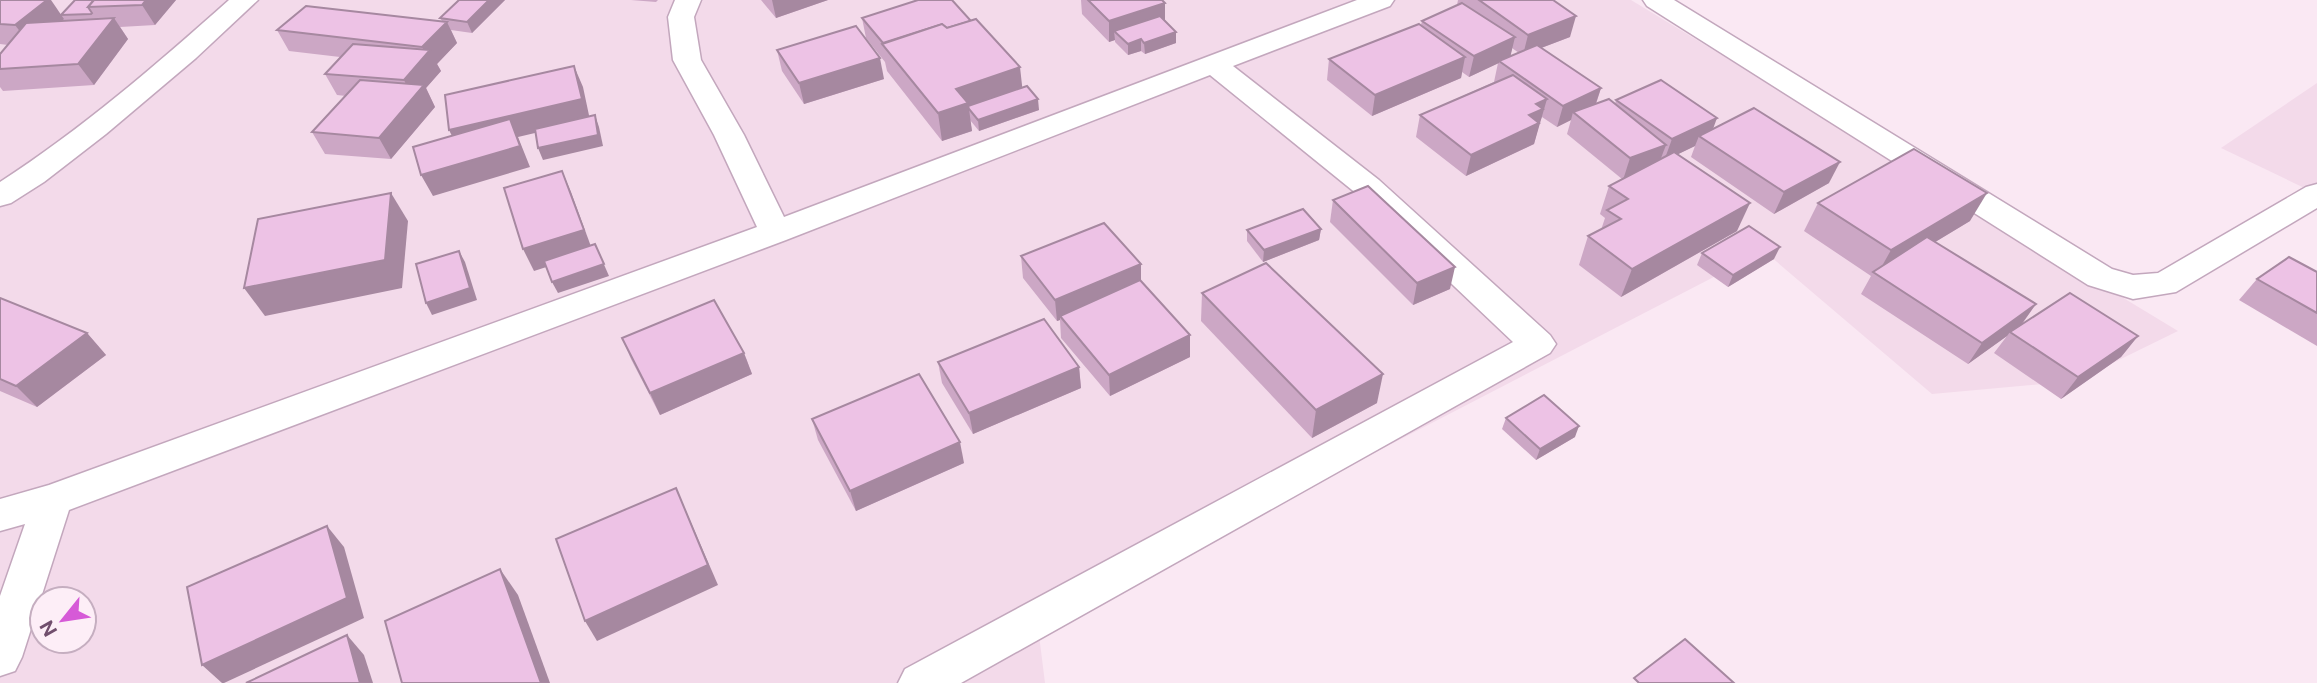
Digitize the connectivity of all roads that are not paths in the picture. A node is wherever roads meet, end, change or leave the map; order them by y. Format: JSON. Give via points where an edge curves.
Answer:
{"nodes":[{"id":1,"x":245,"y":0,"type":"edge"},
{"id":2,"x":688,"y":0,"type":"edge"},
{"id":3,"x":1381,"y":0,"type":"edge"},
{"id":4,"x":1656,"y":0,"type":"edge"},
{"id":5,"x":1213,"y":64,"type":"junction"},
{"id":6,"x":40,"y":171,"type":"junction"},
{"id":7,"x":0,"y":176,"type":"edge"},
{"id":8,"x":2317,"y":194,"type":"edge"},
{"id":9,"x":0,"y":196,"type":"edge"},
{"id":10,"x":775,"y":232,"type":"junction"},
{"id":11,"x":53,"y":500,"type":"junction"},
{"id":12,"x":0,"y":514,"type":"edge"},
{"id":13,"x":0,"y":657,"type":"edge"},
{"id":14,"x":920,"y":683,"type":"edge"}],
"edges":[{"from":1,"to":6,"type":"street"},
{"from":2,"to":10,"type":"street","via":[[681,17],[687,60]]},
{"from":3,"to":5,"type":"street"},
{"from":4,"to":8,"type":"street","via":[[2036,239],[2100,277],[2133,287],[2164,284],[2188,272]]},
{"from":5,"to":10,"type":"street"},
{"from":5,"to":14,"type":"street","via":[[1368,187],[1538,344]]},
{"from":6,"to":7,"type":"street"},
{"from":6,"to":9,"type":"street"},
{"from":10,"to":11,"type":"street"},
{"from":11,"to":12,"type":"street"},
{"from":11,"to":13,"type":"street"}]}
